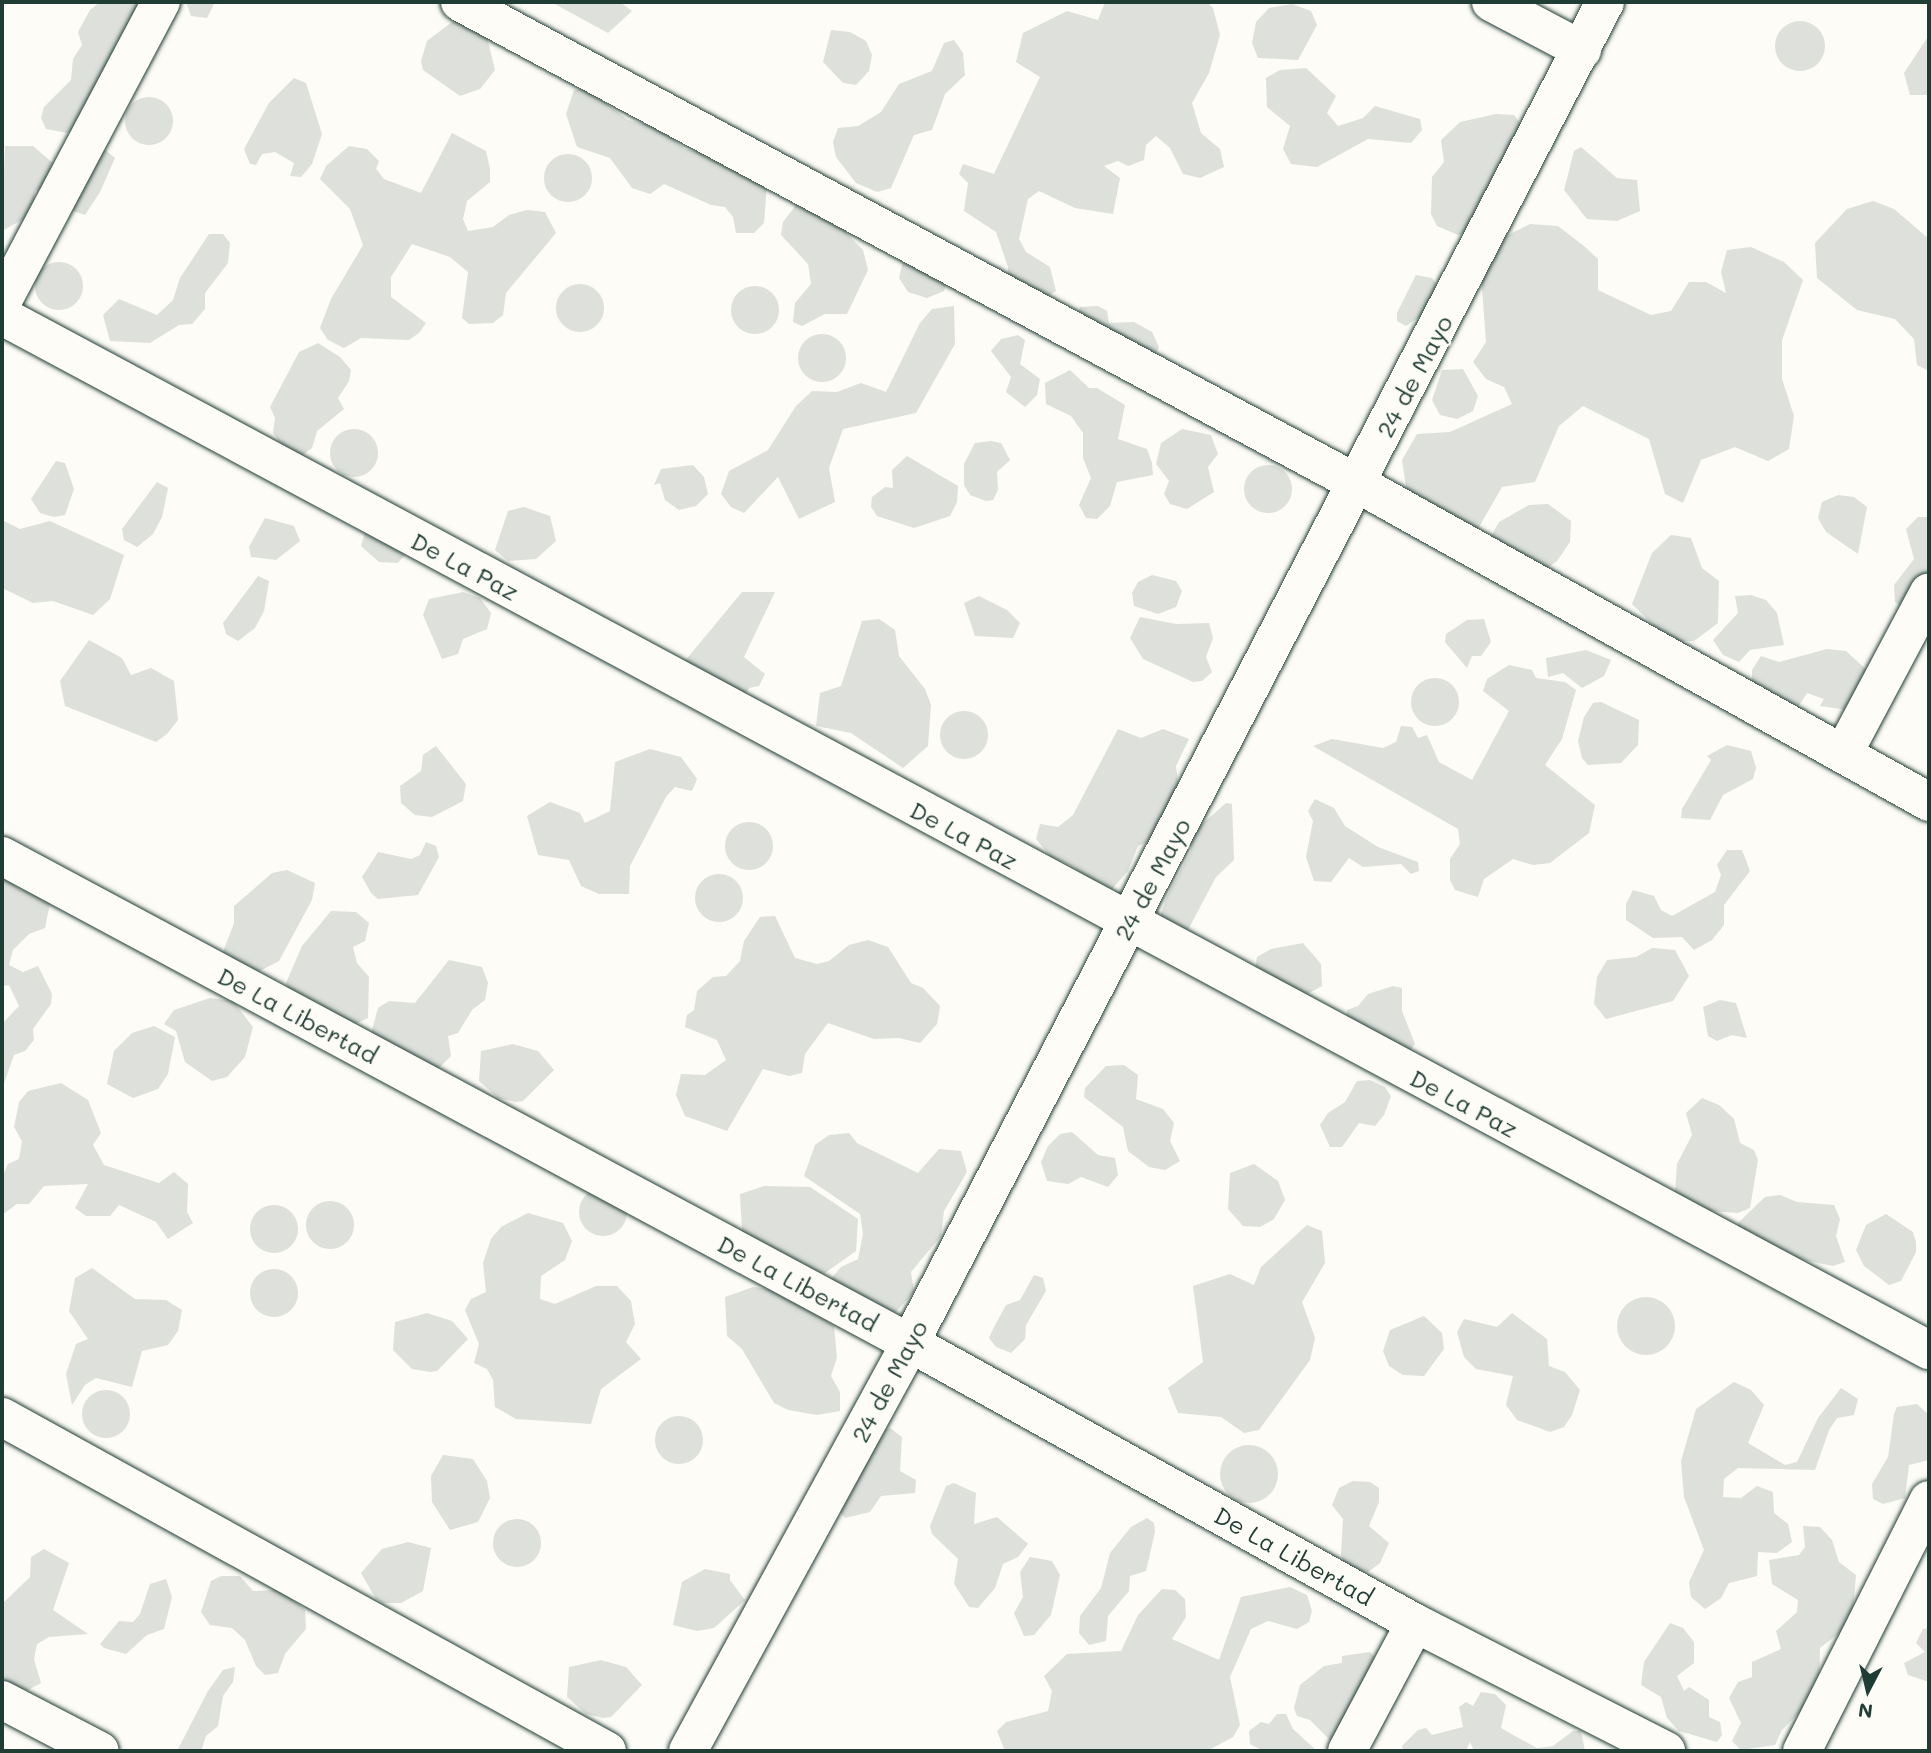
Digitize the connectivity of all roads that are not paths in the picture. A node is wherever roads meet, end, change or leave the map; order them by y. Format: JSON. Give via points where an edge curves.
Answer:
{"nodes":[{"id":1,"x":161,"y":2,"type":"edge"},
{"id":2,"x":460,"y":2,"type":"edge"},
{"id":3,"x":1491,"y":2,"type":"edge"},
{"id":4,"x":1605,"y":2,"type":"edge"},
{"id":5,"x":1582,"y":50,"type":"junction"},
{"id":6,"x":2,"y":302,"type":"edge"},
{"id":7,"x":2,"y":316,"type":"edge"},
{"id":8,"x":1358,"y":484,"type":"junction"},
{"id":9,"x":1929,"y":592,"type":"edge"},
{"id":10,"x":1843,"y":754,"type":"junction"},
{"id":11,"x":1929,"y":802,"type":"edge"},
{"id":12,"x":2,"y":856,"type":"edge"},
{"id":13,"x":1128,"y":924,"type":"junction"},
{"id":14,"x":910,"y":1343,"type":"junction"},
{"id":15,"x":1929,"y":1350,"type":"edge"},
{"id":16,"x":2,"y":1417,"type":"edge"},
{"id":17,"x":1929,"y":1500,"type":"edge"},
{"id":18,"x":1415,"y":1623,"type":"junction"},
{"id":19,"x":2,"y":1700,"type":"edge"},
{"id":20,"x":100,"y":1751,"type":"edge"},
{"id":21,"x":607,"y":1751,"type":"edge"},
{"id":22,"x":688,"y":1751,"type":"edge"},
{"id":23,"x":1347,"y":1751,"type":"edge"},
{"id":24,"x":1666,"y":1751,"type":"edge"},
{"id":25,"x":1802,"y":1751,"type":"edge"}],
"edges":[{"from":1,"to":6,"type":"street"},
{"from":2,"to":8,"type":"street"},
{"from":3,"to":5,"type":"street"},
{"from":4,"to":5,"type":"street","name":"24 de Mayo"},
{"from":5,"to":8,"type":"street","name":"24 de Mayo"},
{"from":7,"to":13,"type":"street","name":"De La Paz"},
{"from":8,"to":10,"type":"street"},
{"from":8,"to":13,"type":"street","name":"24 de Mayo"},
{"from":9,"to":10,"type":"street"},
{"from":10,"to":11,"type":"street"},
{"from":12,"to":14,"type":"street","name":"De La Libertad"},
{"from":13,"to":14,"type":"street","name":"24 de Mayo"},
{"from":13,"to":15,"type":"street","name":"De La Paz"},
{"from":14,"to":18,"type":"street","name":"De La Libertad"},
{"from":14,"to":22,"type":"street","name":"24 de Mayo"},
{"from":16,"to":21,"type":"street"},
{"from":17,"to":25,"type":"street"},
{"from":18,"to":23,"type":"street"},
{"from":18,"to":24,"type":"street","name":"De La Libertad"},
{"from":19,"to":20,"type":"street"}]}
